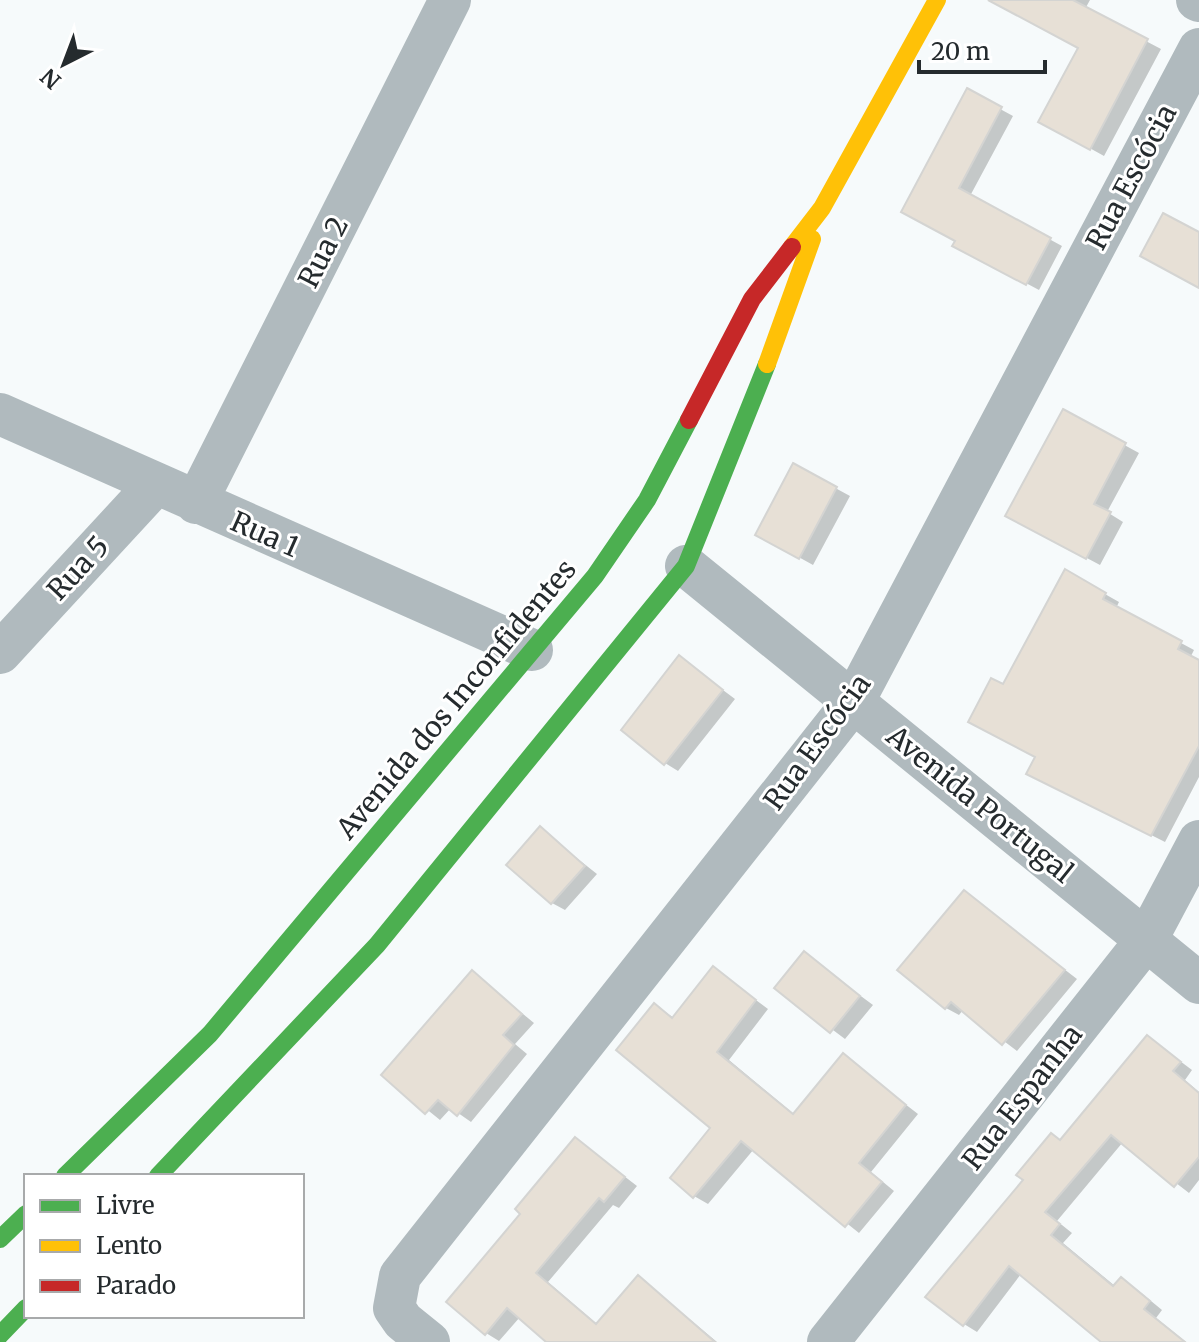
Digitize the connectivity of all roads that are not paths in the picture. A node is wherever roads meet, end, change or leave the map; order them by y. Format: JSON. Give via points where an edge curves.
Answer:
{"nodes":[{"id":1,"x":450,"y":0,"type":"edge"},
{"id":2,"x":937,"y":0,"type":"edge"},
{"id":3,"x":1199,"y":49,"type":"edge"},
{"id":4,"x":822,"y":208,"type":"junction"},
{"id":5,"x":0,"y":414,"type":"edge"},
{"id":6,"x":156,"y":484,"type":"junction"},
{"id":7,"x":196,"y":503,"type":"junction"},
{"id":8,"x":686,"y":566,"type":"junction"},
{"id":9,"x":532,"y":650,"type":"junction"},
{"id":10,"x":0,"y":653,"type":"edge"},
{"id":11,"x":854,"y":701,"type":"junction"},
{"id":12,"x":1199,"y":841,"type":"edge"},
{"id":13,"x":1147,"y":939,"type":"junction"},
{"id":14,"x":1199,"y":983,"type":"edge"},
{"id":15,"x":67,"y":1174,"type":"edge"},
{"id":16,"x":160,"y":1174,"type":"edge"},
{"id":17,"x":24,"y":1216,"type":"edge"},
{"id":18,"x":0,"y":1239,"type":"edge"},
{"id":19,"x":24,"y":1310,"type":"edge"},
{"id":20,"x":0,"y":1335,"type":"edge"},
{"id":21,"x":429,"y":1342,"type":"edge"},
{"id":22,"x":828,"y":1342,"type":"edge"}],
"edges":[{"from":1,"to":7,"type":"street","name":"Rua 2"},
{"from":2,"to":4,"type":"street","name":"Avenida dos Inconfidentes"},
{"from":3,"to":11,"type":"street","name":"Rua Escócia"},
{"from":4,"to":8,"type":"street","name":"Avenida dos Inconfidentes","via":[[783,324]]},
{"from":4,"to":9,"type":"street","name":"Avenida dos Inconfidentes","via":[[752,299],[647,500],[595,576]]},
{"from":5,"to":6,"type":"street","name":"Rua 1"},
{"from":6,"to":7,"type":"street","name":"Rua 1"},
{"from":6,"to":10,"type":"street","name":"Rua 5"},
{"from":7,"to":9,"type":"street","name":"Rua 1"},
{"from":8,"to":11,"type":"street","name":"Avenida Portugal"},
{"from":8,"to":16,"type":"street","name":"Avenida dos Inconfidentes","via":[[377,945]]},
{"from":9,"to":15,"type":"street","name":"Avenida dos Inconfidentes","via":[[210,1034]]},
{"from":11,"to":13,"type":"street","name":"Avenida Portugal"},
{"from":11,"to":21,"type":"street","name":"Rua Escócia","via":[[400,1276],[394,1308]]},
{"from":12,"to":13,"type":"street","name":"Rua Espanha"},
{"from":13,"to":14,"type":"street","name":"Avenida Portugal"},
{"from":13,"to":22,"type":"street","name":"Rua Espanha"},
{"from":17,"to":18,"type":"street"},
{"from":19,"to":20,"type":"street"}]}
